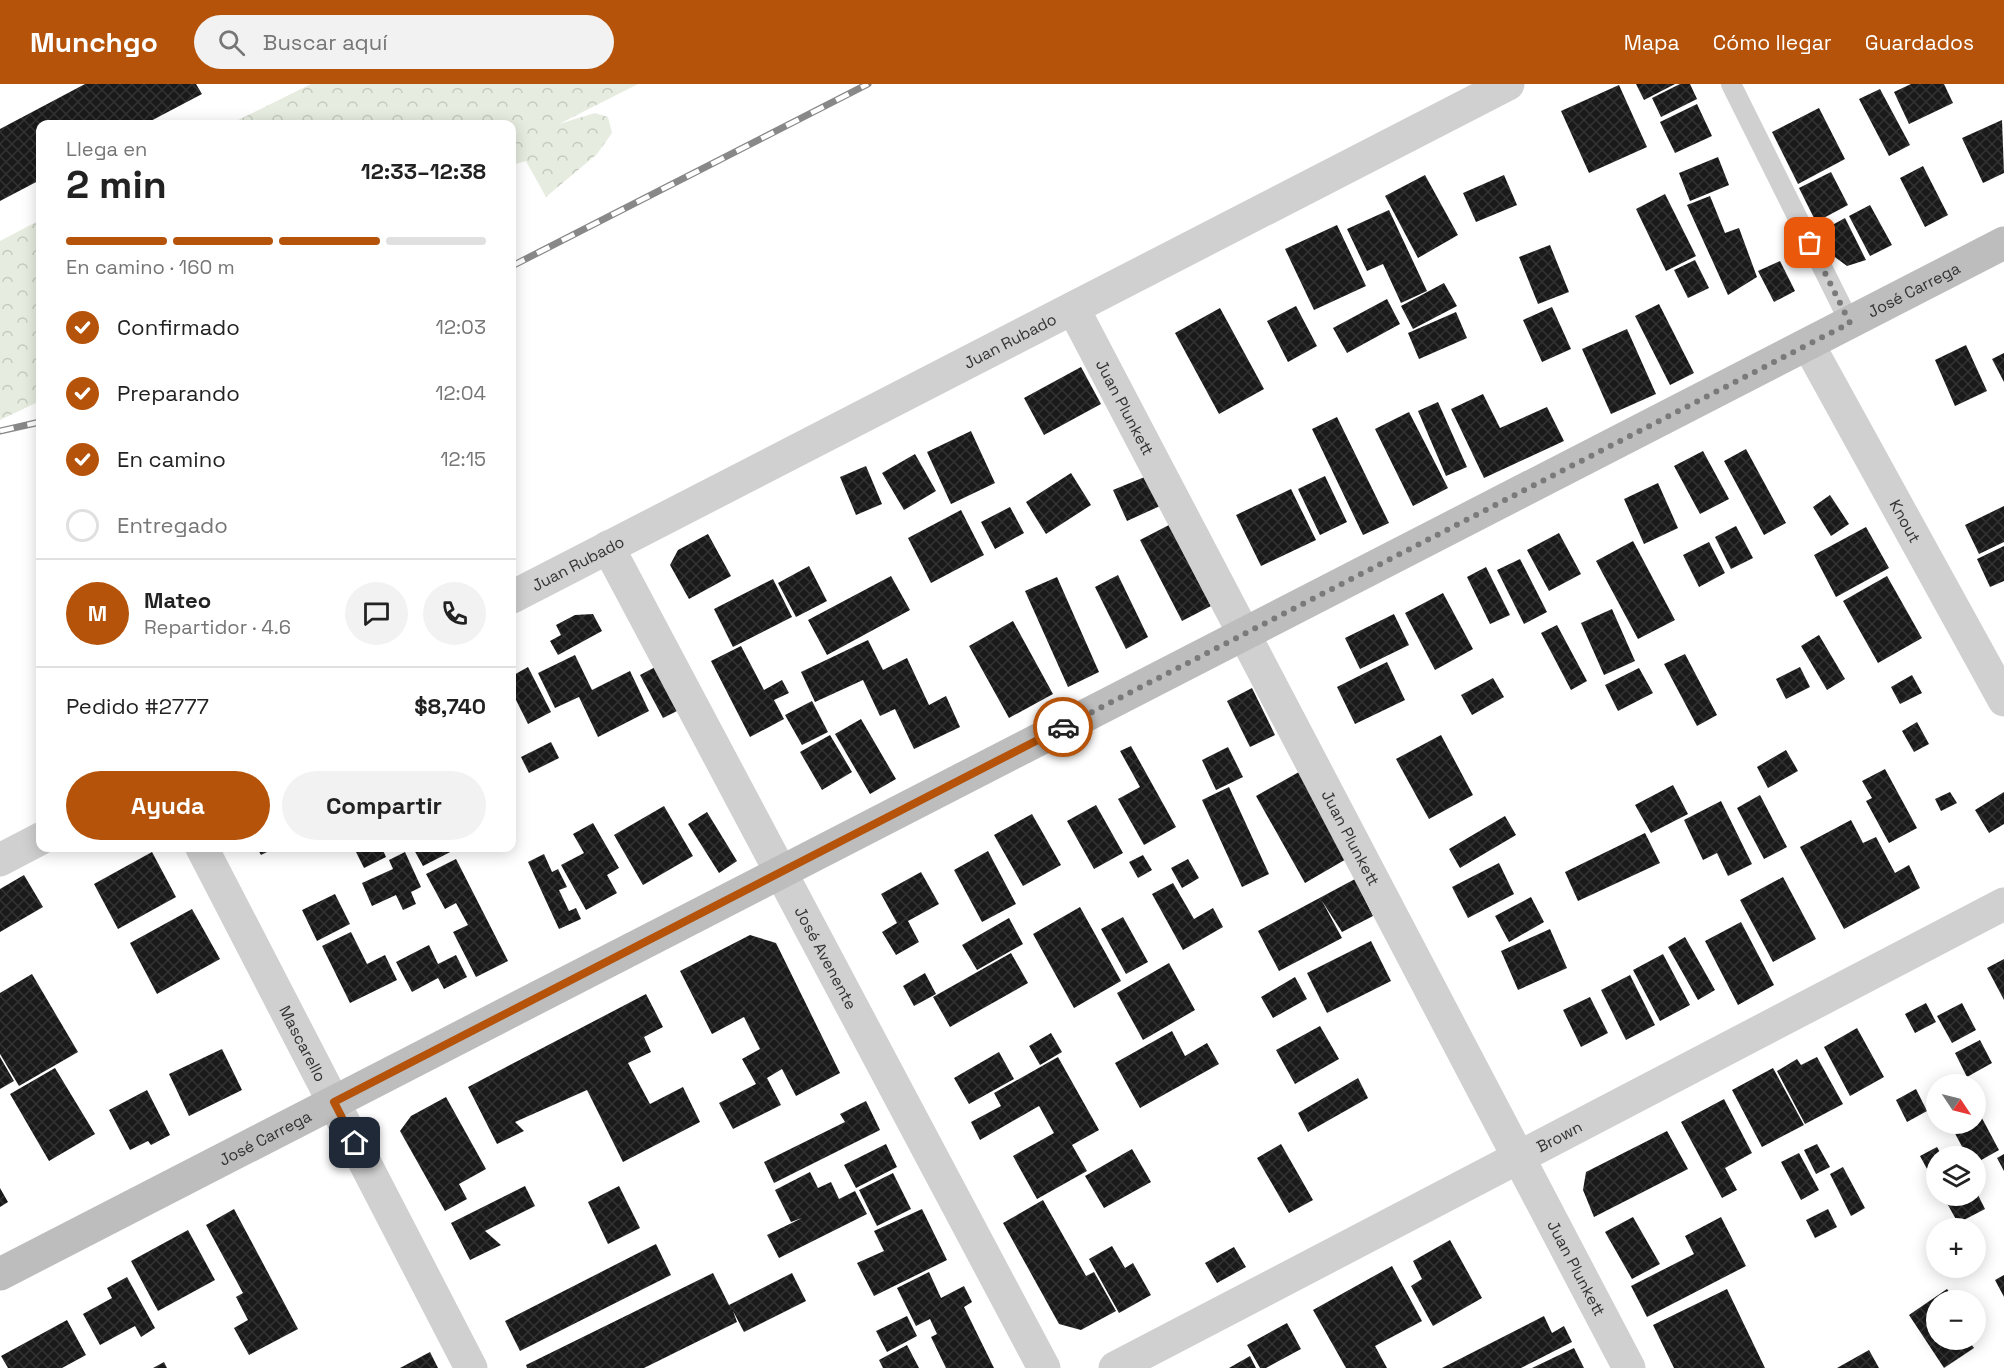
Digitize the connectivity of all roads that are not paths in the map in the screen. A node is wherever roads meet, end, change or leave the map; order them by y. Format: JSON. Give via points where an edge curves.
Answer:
{"nodes":[{"id":1,"x":1508,"y":84,"type":"edge"},
{"id":2,"x":1731,"y":84,"type":"edge"},
{"id":3,"x":2004,"y":243,"type":"edge"},
{"id":4,"x":1072,"y":308,"type":"junction"},
{"id":5,"x":1850,"y":323,"type":"junction"},
{"id":6,"x":1808,"y":344,"type":"junction"},
{"id":7,"x":608,"y":547,"type":"junction"},
{"id":8,"x":516,"y":595,"type":"edge"},
{"id":9,"x":1246,"y":633,"type":"junction"},
{"id":10,"x":2004,"y":700,"type":"edge"},
{"id":11,"x":36,"y":841,"type":"edge"},
{"id":12,"x":204,"y":852,"type":"edge"},
{"id":13,"x":0,"y":860,"type":"edge"},
{"id":14,"x":782,"y":872,"type":"junction"},
{"id":15,"x":2004,"y":904,"type":"edge"},
{"id":16,"x":334,"y":1102,"type":"junction"},
{"id":17,"x":1519,"y":1157,"type":"junction"},
{"id":18,"x":0,"y":1274,"type":"edge"},
{"id":19,"x":471,"y":1368,"type":"edge"},
{"id":20,"x":1044,"y":1368,"type":"edge"},
{"id":21,"x":1115,"y":1368,"type":"edge"},
{"id":22,"x":1629,"y":1368,"type":"edge"}],
"edges":[{"from":1,"to":4,"type":"street","name":"Juan Rubado"},
{"from":2,"to":5,"type":"lane"},
{"from":3,"to":5,"type":"main road","name":"José Carrega"},
{"from":4,"to":7,"type":"street","name":"Juan Rubado"},
{"from":4,"to":9,"type":"street","name":"Juan Plunkett"},
{"from":5,"to":6,"type":"main road","name":"José Carrega"},
{"from":6,"to":9,"type":"main road","name":"José Carrega"},
{"from":6,"to":10,"type":"street","name":"Knout"},
{"from":7,"to":8,"type":"street","name":"Juan Rubado"},
{"from":7,"to":14,"type":"street","name":"José Avenente"},
{"from":9,"to":14,"type":"main road","name":"José Carrega"},
{"from":9,"to":17,"type":"street","name":"Juan Plunkett"},
{"from":11,"to":13,"type":"street"},
{"from":12,"to":16,"type":"street","name":"Mascarello"},
{"from":14,"to":16,"type":"main road","name":"José Carrega"},
{"from":14,"to":20,"type":"street","name":"José Avenente"},
{"from":15,"to":17,"type":"street","name":"Brown"},
{"from":16,"to":18,"type":"main road","name":"José Carrega"},
{"from":16,"to":19,"type":"street","name":"Mascarello"},
{"from":17,"to":21,"type":"street","name":"Brown"},
{"from":17,"to":22,"type":"street","name":"Juan Plunkett"}]}
